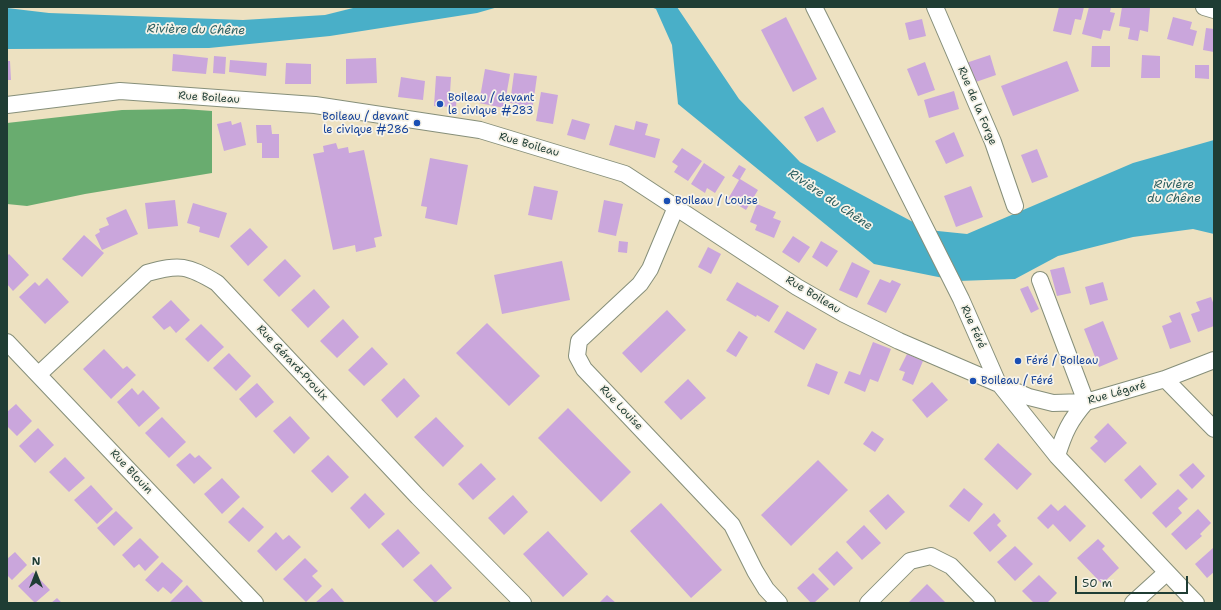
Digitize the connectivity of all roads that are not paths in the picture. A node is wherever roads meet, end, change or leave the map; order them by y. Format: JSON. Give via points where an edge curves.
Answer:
{"nodes":[{"id":1,"x":814,"y":7,"type":"edge"},
{"id":2,"x":935,"y":7,"type":"edge"},
{"id":3,"x":1204,"y":7,"type":"edge"},
{"id":4,"x":1214,"y":10,"type":"edge"},
{"id":5,"x":7,"y":105,"type":"edge"},
{"id":6,"x":1015,"y":206,"type":"dead end"},
{"id":7,"x":676,"y":207,"type":"junction"},
{"id":8,"x":1040,"y":280,"type":"dead end"},
{"id":9,"x":7,"y":342,"type":"edge"},
{"id":10,"x":1214,"y":360,"type":"edge"},
{"id":11,"x":39,"y":374,"type":"junction"},
{"id":12,"x":1165,"y":379,"type":"junction"},
{"id":13,"x":997,"y":381,"type":"junction"},
{"id":14,"x":1086,"y":402,"type":"junction"},
{"id":15,"x":1214,"y":429,"type":"edge"},
{"id":16,"x":1057,"y":456,"type":"junction"},
{"id":17,"x":1166,"y":573,"type":"junction"},
{"id":18,"x":255,"y":603,"type":"edge"},
{"id":19,"x":523,"y":603,"type":"edge"},
{"id":20,"x":779,"y":603,"type":"edge"},
{"id":21,"x":868,"y":603,"type":"edge"},
{"id":22,"x":987,"y":603,"type":"edge"},
{"id":23,"x":1133,"y":603,"type":"edge"},
{"id":24,"x":1196,"y":603,"type":"edge"}],
"edges":[{"from":1,"to":13,"type":"street","name":"Rue Féré","via":[[961,299]]},
{"from":2,"to":6,"type":"street","name":"Rue de la Forge","via":[[993,142]]},
{"from":3,"to":4,"type":"street"},
{"from":5,"to":7,"type":"street","name":"Rue Boileau","via":[[120,91],[315,106],[480,130],[625,174]]},
{"from":7,"to":13,"type":"street","name":"Rue Boileau","via":[[797,287],[844,314],[898,341]]},
{"from":7,"to":20,"type":"street","name":"Rue Louise","via":[[650,269],[640,284],[579,340],[578,356],[584,369],[732,525],[755,571]]},
{"from":8,"to":14,"type":"street"},
{"from":9,"to":11,"type":"street","name":"Rue Blouin"},
{"from":10,"to":12,"type":"street","name":"Rue Légaré"},
{"from":11,"to":18,"type":"street","name":"Rue Blouin"},
{"from":11,"to":19,"type":"street","name":"Rue Gérard-Proulx","via":[[146,274],[169,267],[194,269],[217,283],[418,497]]},
{"from":12,"to":14,"type":"street","name":"Rue Légaré"},
{"from":12,"to":15,"type":"street"},
{"from":13,"to":14,"type":"street","name":"Rue Légaré","via":[[1053,403]]},
{"from":13,"to":16,"type":"street","name":"Rue Féré"},
{"from":14,"to":16,"type":"street","via":[[1072,419]]},
{"from":16,"to":17,"type":"street","name":"Rue Féré"},
{"from":17,"to":23,"type":"street"},
{"from":17,"to":24,"type":"street","name":"Rue Féré"},
{"from":21,"to":22,"type":"street","via":[[910,561],[931,556],[951,566]]}]}
